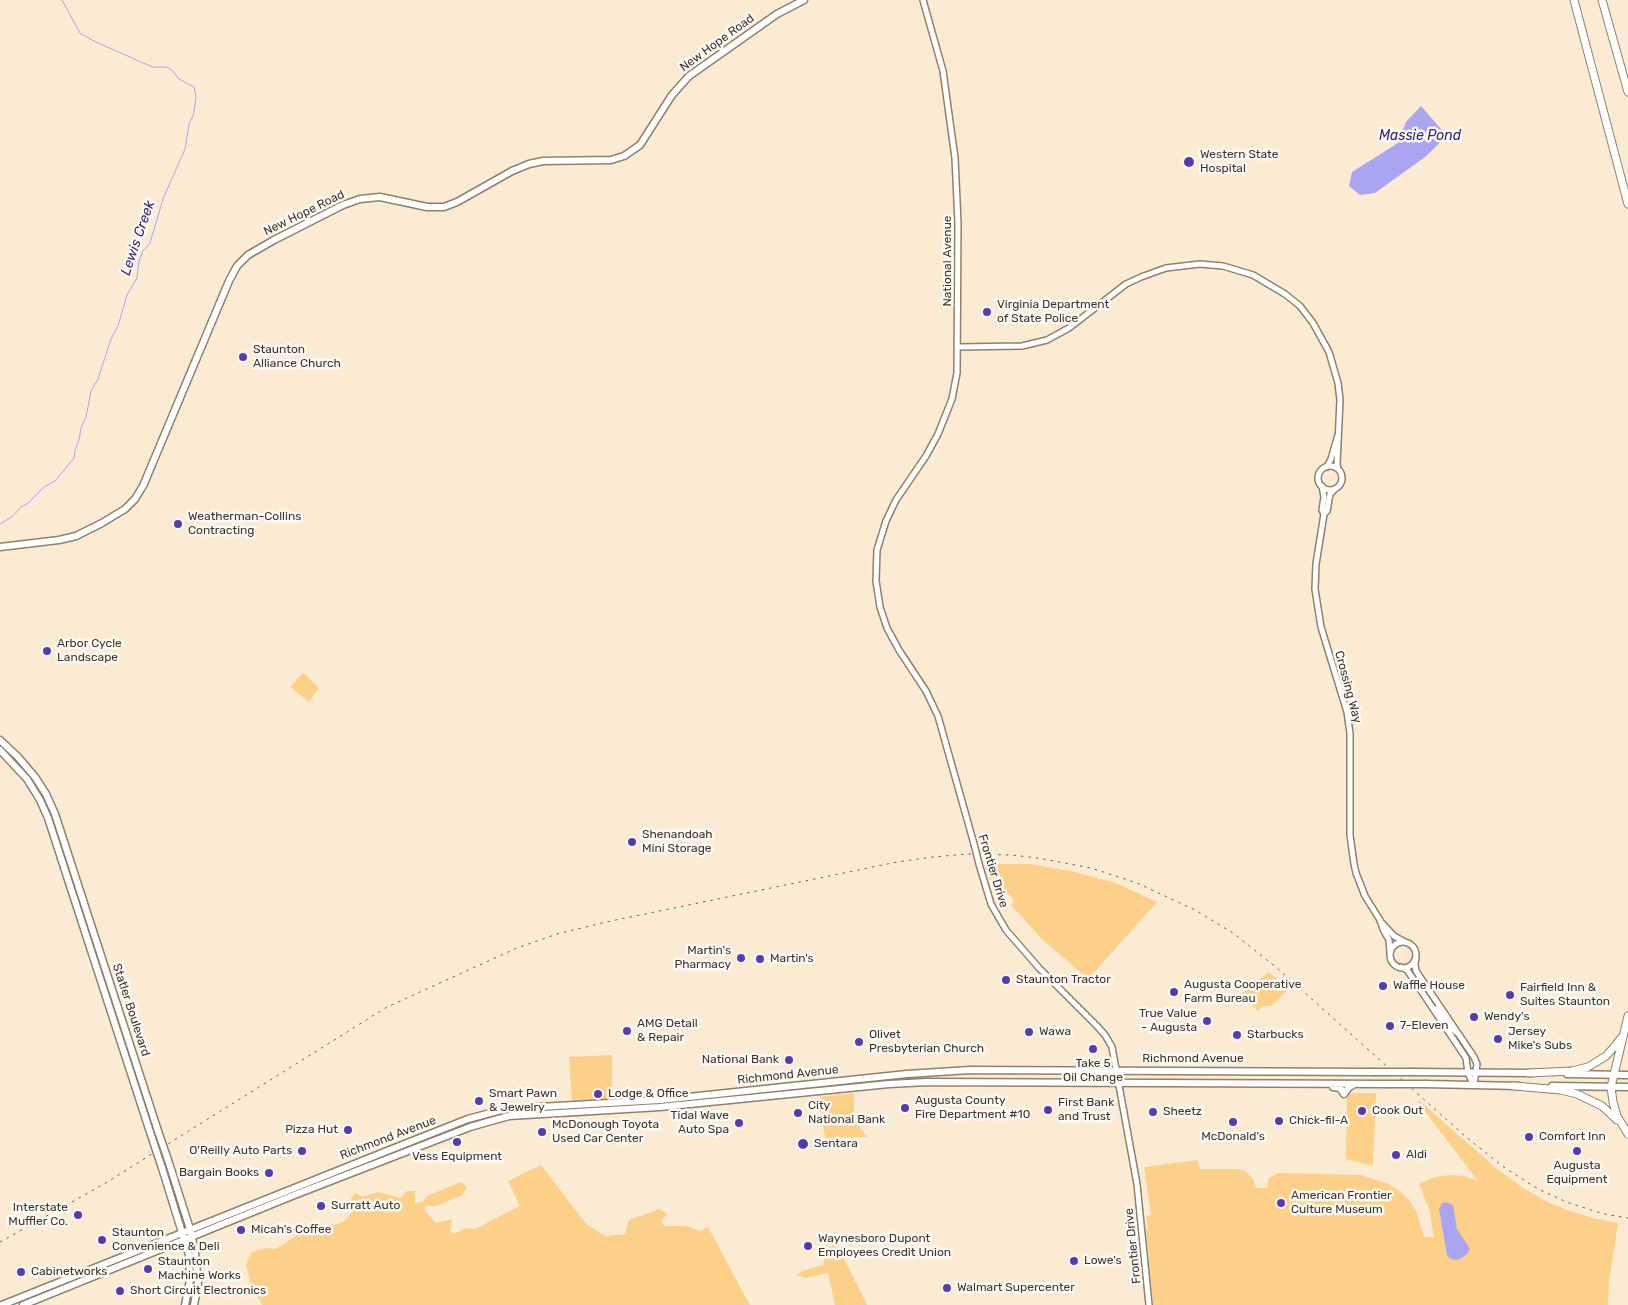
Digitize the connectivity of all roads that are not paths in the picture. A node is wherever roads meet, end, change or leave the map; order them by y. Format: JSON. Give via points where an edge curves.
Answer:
{"nodes":[{"id":1,"x":804,"y":0,"type":"edge"},
{"id":2,"x":923,"y":0,"type":"edge"},
{"id":3,"x":1574,"y":0,"type":"edge"},
{"id":4,"x":1602,"y":0,"type":"edge"},
{"id":5,"x":1628,"y":92,"type":"edge"},
{"id":6,"x":1628,"y":204,"type":"edge"},
{"id":7,"x":958,"y":347,"type":"junction"},
{"id":8,"x":1338,"y":435,"type":"junction"},
{"id":9,"x":1327,"y":466,"type":"junction"},
{"id":10,"x":1338,"y":469,"type":"junction"},
{"id":11,"x":1322,"y":486,"type":"junction"},
{"id":12,"x":1336,"y":488,"type":"junction"},
{"id":13,"x":891,"y":509,"type":"joint"},
{"id":14,"x":1324,"y":514,"type":"junction"},
{"id":15,"x":0,"y":547,"type":"edge"},
{"id":16,"x":0,"y":740,"type":"edge"},
{"id":17,"x":0,"y":750,"type":"edge"},
{"id":18,"x":1380,"y":920,"type":"junction"},
{"id":19,"x":1404,"y":942,"type":"junction"},
{"id":20,"x":1390,"y":953,"type":"junction"},
{"id":21,"x":1416,"y":956,"type":"junction"},
{"id":22,"x":1401,"y":968,"type":"junction"},
{"id":23,"x":1423,"y":993,"type":"junction"},
{"id":24,"x":1439,"y":1004,"type":"junction"},
{"id":25,"x":1433,"y":1008,"type":"junction"},
{"id":26,"x":1628,"y":1016,"type":"edge"},
{"id":27,"x":1625,"y":1028,"type":"junction"},
{"id":28,"x":1459,"y":1033,"type":"junction"},
{"id":29,"x":1117,"y":1070,"type":"junction"},
{"id":30,"x":1468,"y":1073,"type":"junction"},
{"id":31,"x":1476,"y":1073,"type":"junction"},
{"id":32,"x":1529,"y":1073,"type":"junction"},
{"id":33,"x":1613,"y":1075,"type":"junction"},
{"id":34,"x":1628,"y":1075,"type":"edge"},
{"id":35,"x":1119,"y":1082,"type":"junction"},
{"id":36,"x":1474,"y":1086,"type":"junction"},
{"id":37,"x":1514,"y":1086,"type":"junction"},
{"id":38,"x":1611,"y":1087,"type":"junction"},
{"id":39,"x":1628,"y":1087,"type":"edge"},
{"id":40,"x":1620,"y":1123,"type":"junction"},
{"id":41,"x":1628,"y":1134,"type":"edge"},
{"id":42,"x":190,"y":1229,"type":"junction"},
{"id":43,"x":183,"y":1232,"type":"junction"},
{"id":44,"x":188,"y":1238,"type":"junction"},
{"id":45,"x":2,"y":1305,"type":"edge"},
{"id":46,"x":23,"y":1305,"type":"edge"},
{"id":47,"x":185,"y":1305,"type":"edge"},
{"id":48,"x":194,"y":1305,"type":"edge"},
{"id":49,"x":1149,"y":1305,"type":"edge"}],
"edges":[{"from":1,"to":15,"type":"main road","name":"New Hope Road","via":[[777,14],[689,76],[672,95],[645,138],[627,155],[611,160],[529,164],[444,207],[427,207],[380,197],[360,198],[248,255],[229,281],[135,499],[114,516],[76,536]]},
{"from":2,"to":7,"type":"street","name":"National Avenue","via":[[943,71],[955,158]]},
{"from":3,"to":6,"type":"highway"},
{"from":4,"to":5,"type":"highway"},
{"from":7,"to":8,"type":"street","via":[[1038,343],[1064,331],[1121,287],[1153,272],[1172,266],[1223,266],[1254,276],[1278,290],[1300,306],[1313,322],[1330,352],[1338,383]]},
{"from":7,"to":13,"type":"street","name":"National Avenue","via":[[955,384],[944,422]]},
{"from":8,"to":9,"type":"street"},
{"from":8,"to":10,"type":"street"},
{"from":9,"to":10,"type":"street"},
{"from":9,"to":11,"type":"street","via":[[1319,475]]},
{"from":10,"to":12,"type":"street","via":[[1342,479]]},
{"from":11,"to":12,"type":"street"},
{"from":11,"to":14,"type":"street","name":"Crossing Way"},
{"from":12,"to":14,"type":"street","name":"Crossing Way","via":[[1330,494]]},
{"from":13,"to":29,"type":"street","name":"Frontier Drive","bridge":true,"via":[[876,557],[880,608],[890,636],[926,691],[938,716],[992,904],[1006,930],[1103,1032],[1112,1047]]},
{"from":14,"to":18,"type":"street","name":"Crossing Way","via":[[1315,570],[1317,607],[1347,712],[1350,835],[1356,873]]},
{"from":16,"to":42,"type":"main road","name":"Statler Boulevard","bridge":true,"via":[[35,777],[55,814]]},
{"from":17,"to":43,"type":"main road","name":"Statler Boulevard","bridge":true,"via":[[27,779],[48,818]]},
{"from":18,"to":19,"type":"street","name":"Crossing Way"},
{"from":18,"to":20,"type":"street","name":"Crossing Way","via":[[1389,940]]},
{"from":19,"to":20,"type":"street","via":[[1396,944]]},
{"from":19,"to":21,"type":"street","via":[[1414,948]]},
{"from":20,"to":22,"type":"street","via":[[1394,964]]},
{"from":21,"to":22,"type":"street","via":[[1412,964]]},
{"from":21,"to":24,"type":"street","via":[[1416,971]]},
{"from":22,"to":23,"type":"street","via":[[1410,974]]},
{"from":23,"to":24,"type":"street"},
{"from":23,"to":25,"type":"street"},
{"from":24,"to":28,"type":"street"},
{"from":25,"to":28,"type":"street","via":[[1439,1010],[1450,1028]]},
{"from":25,"to":30,"type":"street","via":[[1466,1058]]},
{"from":26,"to":27,"type":"highway"},
{"from":27,"to":32,"type":"highway","via":[[1615,1046],[1594,1064],[1572,1071]]},
{"from":27,"to":33,"type":"highway"},
{"from":28,"to":31,"type":"street","via":[[1477,1064]]},
{"from":29,"to":30,"type":"main road","name":"Richmond Avenue","bridge":true},
{"from":29,"to":35,"type":"street","name":"Frontier Drive"},
{"from":29,"to":42,"type":"main road","name":"Richmond Avenue","via":[[942,1071],[660,1100],[505,1109],[475,1117]]},
{"from":30,"to":31,"type":"main road","name":"Richmond Avenue"},
{"from":30,"to":36,"type":"street"},
{"from":31,"to":32,"type":"main road","name":"Richmond Avenue"},
{"from":31,"to":36,"type":"street"},
{"from":32,"to":33,"type":"main road","name":"Richmond Avenue"},
{"from":33,"to":34,"type":"main road","name":"Richmond Avenue"},
{"from":33,"to":38,"type":"highway"},
{"from":35,"to":36,"type":"main road","name":"Richmond Avenue","bridge":true,"via":[[1305,1084],[1337,1088],[1344,1094],[1356,1084]]},
{"from":35,"to":44,"type":"main road","name":"Richmond Avenue","via":[[899,1083],[660,1107],[509,1116],[470,1127]]},
{"from":35,"to":49,"type":"street","name":"Frontier Drive","via":[[1137,1184]]},
{"from":36,"to":37,"type":"main road"},
{"from":37,"to":38,"type":"main road"},
{"from":37,"to":40,"type":"highway","via":[[1577,1094],[1602,1106]]},
{"from":38,"to":39,"type":"main road"},
{"from":38,"to":40,"type":"highway","via":[[1613,1106]]},
{"from":40,"to":41,"type":"highway"},
{"from":42,"to":43,"type":"main road","name":"Richmond Avenue"},
{"from":42,"to":44,"type":"main road","name":"Statler Boulevard"},
{"from":43,"to":44,"type":"main road","name":"Statler Boulevard"},
{"from":43,"to":45,"type":"main road","name":"Richmond Avenue"},
{"from":44,"to":46,"type":"main road","name":"Richmond Avenue"},
{"from":44,"to":47,"type":"main road","name":"Statler Boulevard","via":[[190,1284]]},
{"from":44,"to":48,"type":"main road","name":"Statler Boulevard","via":[[198,1280]]}]}
